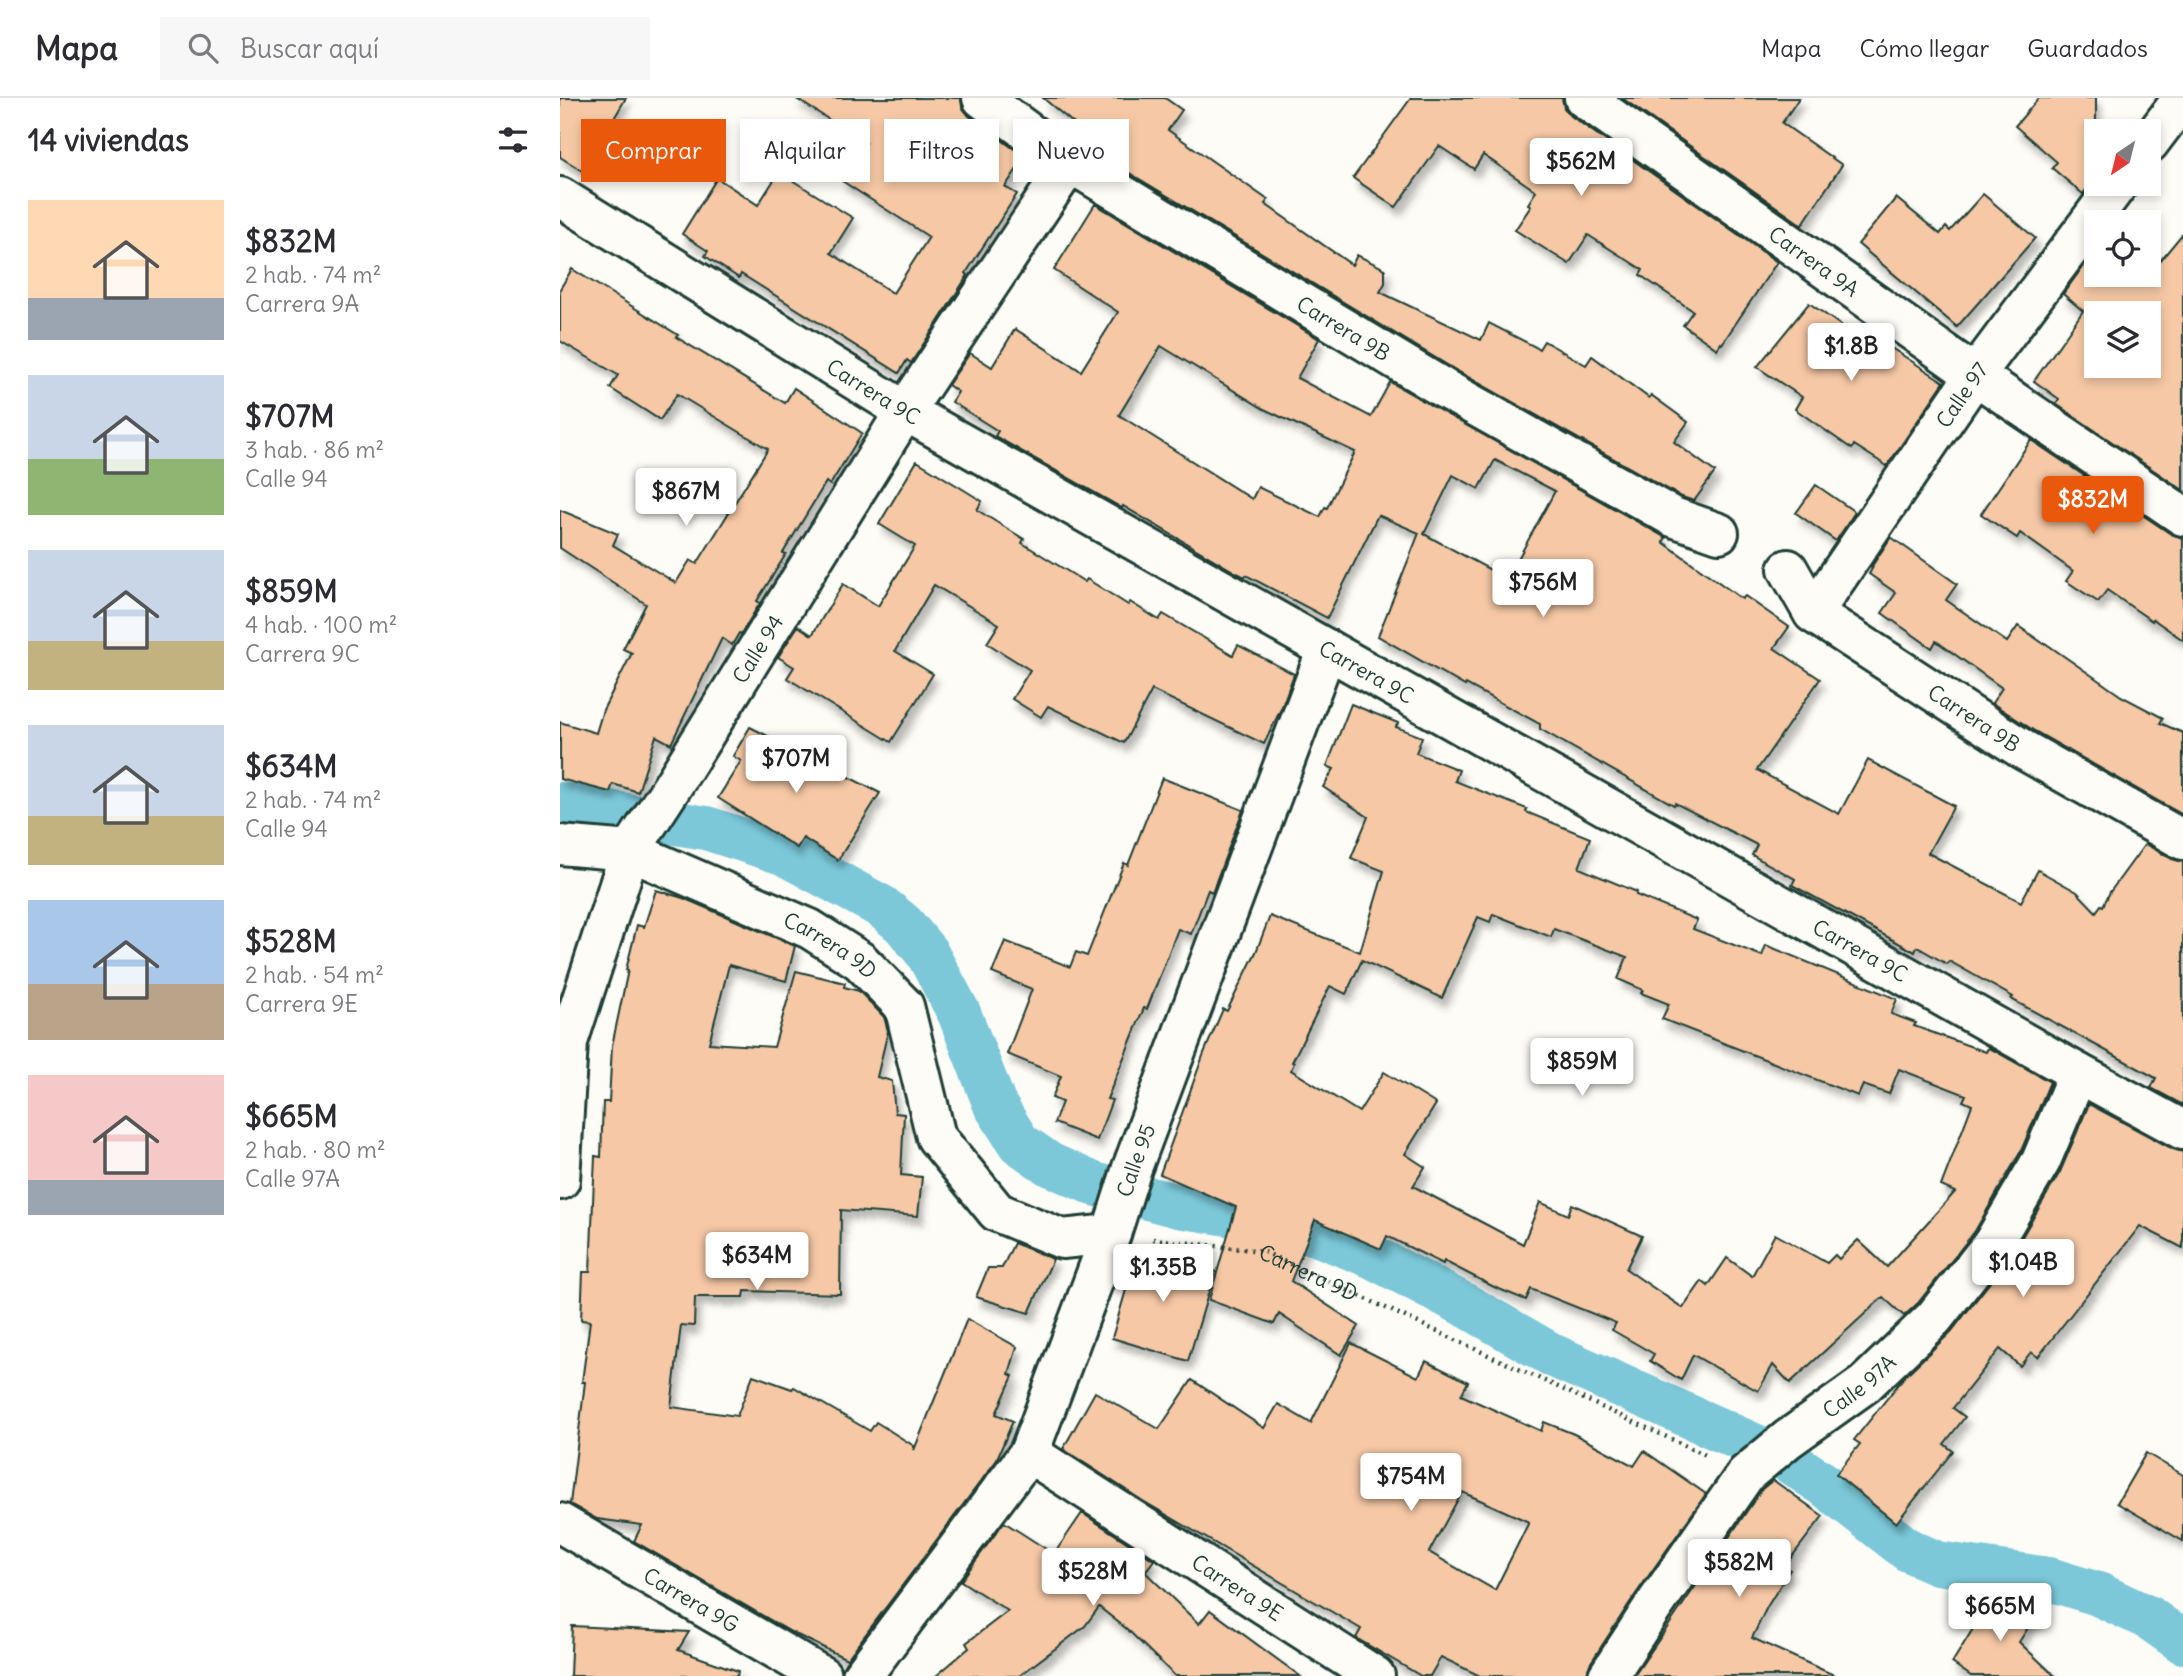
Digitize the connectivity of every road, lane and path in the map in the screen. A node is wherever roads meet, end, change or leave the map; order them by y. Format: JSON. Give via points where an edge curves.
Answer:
{"nodes":[{"id":1,"x":982,"y":98,"type":"edge"},
{"id":2,"x":1584,"y":98,"type":"edge"},
{"id":3,"x":2178,"y":102,"type":"edge"},
{"id":4,"x":1013,"y":121,"type":"edge"},
{"id":5,"x":2161,"y":126,"type":"edge"},
{"id":6,"x":1057,"y":182,"type":"edge"},
{"id":7,"x":1101,"y":182,"type":"edge"},
{"id":8,"x":2109,"y":196,"type":"edge"},
{"id":9,"x":560,"y":197,"type":"edge"},
{"id":10,"x":1975,"y":375,"type":"junction"},
{"id":11,"x":905,"y":411,"type":"junction"},
{"id":12,"x":2183,"y":516,"type":"edge"},
{"id":13,"x":1719,"y":533,"type":"dead end"},
{"id":14,"x":1788,"y":569,"type":"dead end"},
{"id":15,"x":1813,"y":613,"type":"junction"},
{"id":16,"x":1327,"y":649,"type":"junction"},
{"id":17,"x":2183,"y":840,"type":"edge"},
{"id":18,"x":560,"y":845,"type":"edge"},
{"id":19,"x":632,"y":846,"type":"junction"},
{"id":20,"x":2078,"y":1073,"type":"junction"},
{"id":21,"x":2183,"y":1130,"type":"edge"},
{"id":22,"x":560,"y":1181,"type":"edge"},
{"id":23,"x":1112,"y":1229,"type":"junction"},
{"id":24,"x":1029,"y":1453,"type":"junction"},
{"id":25,"x":1746,"y":1474,"type":"junction"},
{"id":26,"x":560,"y":1523,"type":"edge"},
{"id":27,"x":822,"y":1676,"type":"edge"},
{"id":28,"x":862,"y":1676,"type":"edge"},
{"id":29,"x":1375,"y":1676,"type":"edge"},
{"id":30,"x":1608,"y":1676,"type":"edge"}],
"edges":[{"from":1,"to":4,"type":"street","name":"Carrera 9B"},
{"from":2,"to":10,"type":"street","name":"Carrera 9A"},
{"from":3,"to":5,"type":"street"},
{"from":6,"to":11,"type":"street","name":"Calle 94"},
{"from":7,"to":13,"type":"street","name":"Carrera 9B","via":[[1443,388],[1673,517]]},
{"from":8,"to":10,"type":"street","name":"Calle 97"},
{"from":9,"to":11,"type":"street","name":"Carrera 9C"},
{"from":10,"to":12,"type":"street","name":"Carrera 9A"},
{"from":10,"to":15,"type":"street","name":"Calle 97"},
{"from":11,"to":16,"type":"street","name":"Carrera 9C"},
{"from":11,"to":19,"type":"street","name":"Calle 94"},
{"from":14,"to":15,"type":"street","name":"Carrera 9B"},
{"from":15,"to":17,"type":"street","name":"Carrera 9B","via":[[2022,749]]},
{"from":16,"to":20,"type":"street","name":"Carrera 9C"},
{"from":16,"to":23,"type":"street","name":"Calle 95"},
{"from":18,"to":19,"type":"street","name":"Carrera 9D"},
{"from":19,"to":22,"type":"street","name":"Calle 94","via":[[568,1042]]},
{"from":19,"to":23,"type":"street","name":"Carrera 9D","via":[[810,929],[860,961],[904,1006],[936,1136],[997,1212],[1062,1239]]},
{"from":20,"to":21,"type":"street","name":"Carrera 9C"},
{"from":20,"to":25,"type":"street","name":"Calle 97A","via":[[2041,1161],[1993,1243],[1934,1318],[1865,1384]]},
{"from":23,"to":24,"type":"street","name":"Calle 95"},
{"from":23,"to":25,"type":"path","name":"Carrera 9D","via":[[1262,1251]]},
{"from":24,"to":28,"type":"street","name":"Calle 95"},
{"from":24,"to":29,"type":"street","name":"Carrera 9E"},
{"from":25,"to":30,"type":"street","name":"Calle 97A"},
{"from":26,"to":27,"type":"street","name":"Carrera 9G"}]}
